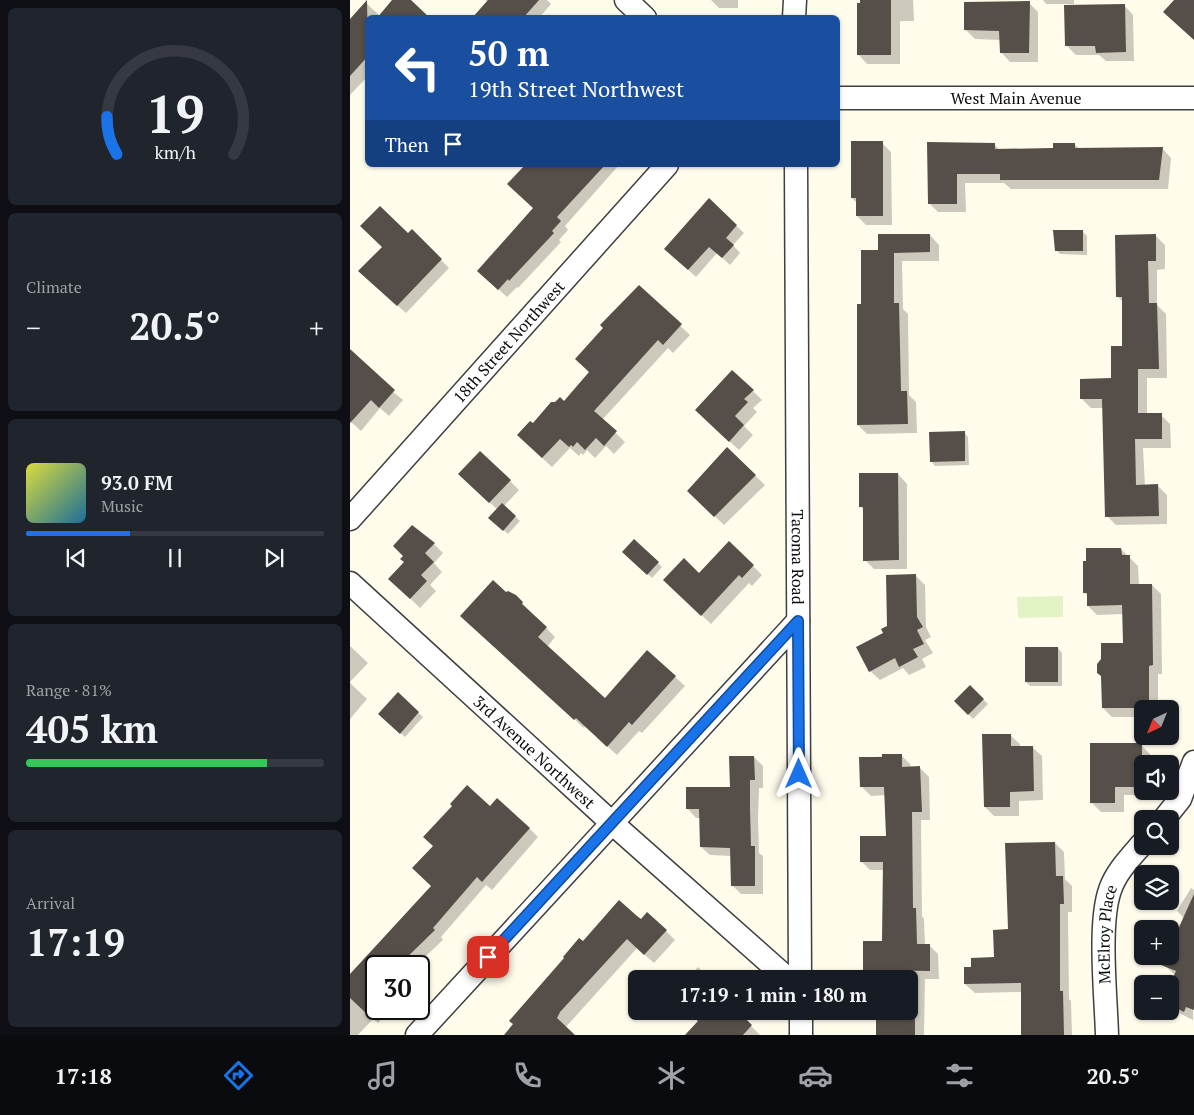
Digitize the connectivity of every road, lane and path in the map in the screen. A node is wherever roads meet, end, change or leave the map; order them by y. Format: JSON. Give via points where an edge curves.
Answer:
{"nodes":[{"id":1,"x":626,"y":0,"type":"edge"},
{"id":2,"x":795,"y":0,"type":"edge"},
{"id":3,"x":643,"y":15,"type":"edge"},
{"id":4,"x":794,"y":15,"type":"edge"},
{"id":5,"x":840,"y":98,"type":"edge"},
{"id":6,"x":1194,"y":98,"type":"edge"},
{"id":7,"x":665,"y":167,"type":"edge"},
{"id":8,"x":796,"y":167,"type":"edge"},
{"id":9,"x":350,"y":519,"type":"edge"},
{"id":10,"x":350,"y":583,"type":"edge"},
{"id":11,"x":798,"y":621,"type":"junction"},
{"id":12,"x":1194,"y":762,"type":"edge"},
{"id":13,"x":1171,"y":810,"type":"edge"},
{"id":14,"x":612,"y":823,"type":"junction"},
{"id":15,"x":1134,"y":854,"type":"edge"},
{"id":16,"x":778,"y":970,"type":"edge"},
{"id":17,"x":800,"y":970,"type":"edge"},
{"id":18,"x":800,"y":1020,"type":"edge"},
{"id":19,"x":417,"y":1035,"type":"edge"},
{"id":20,"x":801,"y":1035,"type":"edge"},
{"id":21,"x":1107,"y":1035,"type":"edge"}],
"edges":[{"from":1,"to":3,"type":"street"},
{"from":2,"to":4,"type":"street"},
{"from":5,"to":6,"type":"street","name":"West Main Avenue"},
{"from":7,"to":9,"type":"street","name":"18th Street Northwest"},
{"from":8,"to":11,"type":"street","name":"Tacoma Road"},
{"from":10,"to":14,"type":"street","name":"3rd Avenue Northwest"},
{"from":11,"to":14,"type":"street"},
{"from":11,"to":17,"type":"street","name":"Tacoma Road"},
{"from":12,"to":13,"type":"street","via":[[1180,798]]},
{"from":14,"to":16,"type":"street","name":"3rd Avenue Northwest"},
{"from":14,"to":19,"type":"street"},
{"from":15,"to":21,"type":"street","name":"McElroy Place","via":[[1116,877],[1106,903]]},
{"from":18,"to":20,"type":"street"}]}
